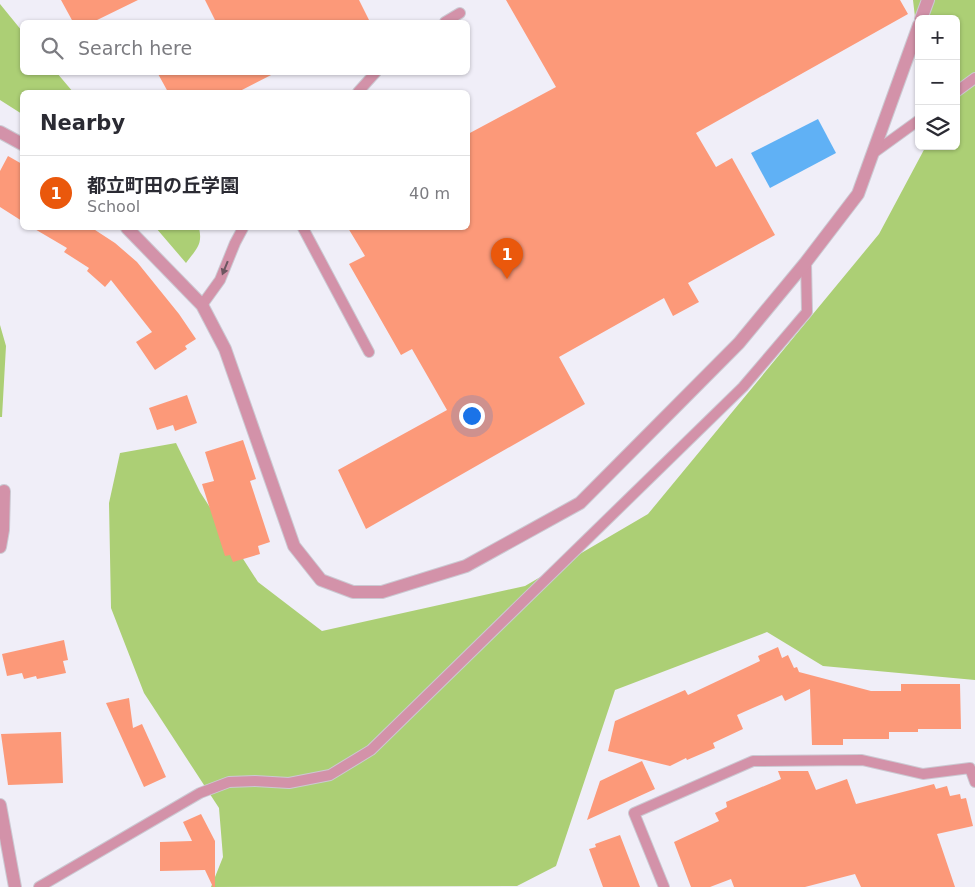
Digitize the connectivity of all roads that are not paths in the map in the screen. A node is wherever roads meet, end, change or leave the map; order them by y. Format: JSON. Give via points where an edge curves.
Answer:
{"nodes":[{"id":1,"x":928,"y":0,"type":"edge"},
{"id":2,"x":460,"y":13,"type":"dead end"},
{"id":3,"x":922,"y":15,"type":"edge"},
{"id":4,"x":448,"y":20,"type":"edge"},
{"id":5,"x":915,"y":36,"type":"edge"},
{"id":6,"x":373,"y":75,"type":"edge"},
{"id":7,"x":975,"y":78,"type":"edge"},
{"id":8,"x":960,"y":89,"type":"edge"},
{"id":9,"x":360,"y":90,"type":"edge"},
{"id":10,"x":915,"y":123,"type":"edge"},
{"id":11,"x":0,"y":132,"type":"edge"},
{"id":12,"x":20,"y":143,"type":"edge"},
{"id":13,"x":872,"y":154,"type":"junction"},
{"id":14,"x":129,"y":230,"type":"edge"},
{"id":15,"x":242,"y":230,"type":"edge"},
{"id":16,"x":304,"y":230,"type":"edge"},
{"id":17,"x":806,"y":262,"type":"junction"},
{"id":18,"x":202,"y":305,"type":"junction"},
{"id":19,"x":369,"y":352,"type":"dead end"},
{"id":20,"x":4,"y":491,"type":"dead end"},
{"id":21,"x":0,"y":547,"type":"edge"},
{"id":22,"x":975,"y":782,"type":"edge"},
{"id":23,"x":0,"y":805,"type":"edge"},
{"id":24,"x":15,"y":887,"type":"edge"},
{"id":25,"x":39,"y":887,"type":"edge"},
{"id":26,"x":664,"y":887,"type":"edge"}],
"edges":[{"from":1,"to":3,"type":"street"},
{"from":2,"to":4,"type":"lane"},
{"from":5,"to":13,"type":"street"},
{"from":6,"to":9,"type":"lane"},
{"from":7,"to":8,"type":"lane"},
{"from":10,"to":13,"type":"lane"},
{"from":11,"to":12,"type":"street"},
{"from":13,"to":17,"type":"street","via":[[858,194]]},
{"from":14,"to":18,"type":"street"},
{"from":15,"to":18,"type":"lane","one_way":true,"via":[[220,280]]},
{"from":16,"to":19,"type":"lane"},
{"from":17,"to":18,"type":"street","via":[[739,343],[580,502],[466,566],[382,592],[353,592],[321,580],[294,546],[225,349]]},
{"from":17,"to":25,"type":"lane","via":[[808,312],[743,387],[371,750],[330,775],[289,783],[229,782],[200,793]]},
{"from":20,"to":21,"type":"street"},
{"from":22,"to":26,"type":"lane","via":[[970,768],[923,774],[862,760],[752,761],[634,813]]},
{"from":23,"to":24,"type":"street"}]}
